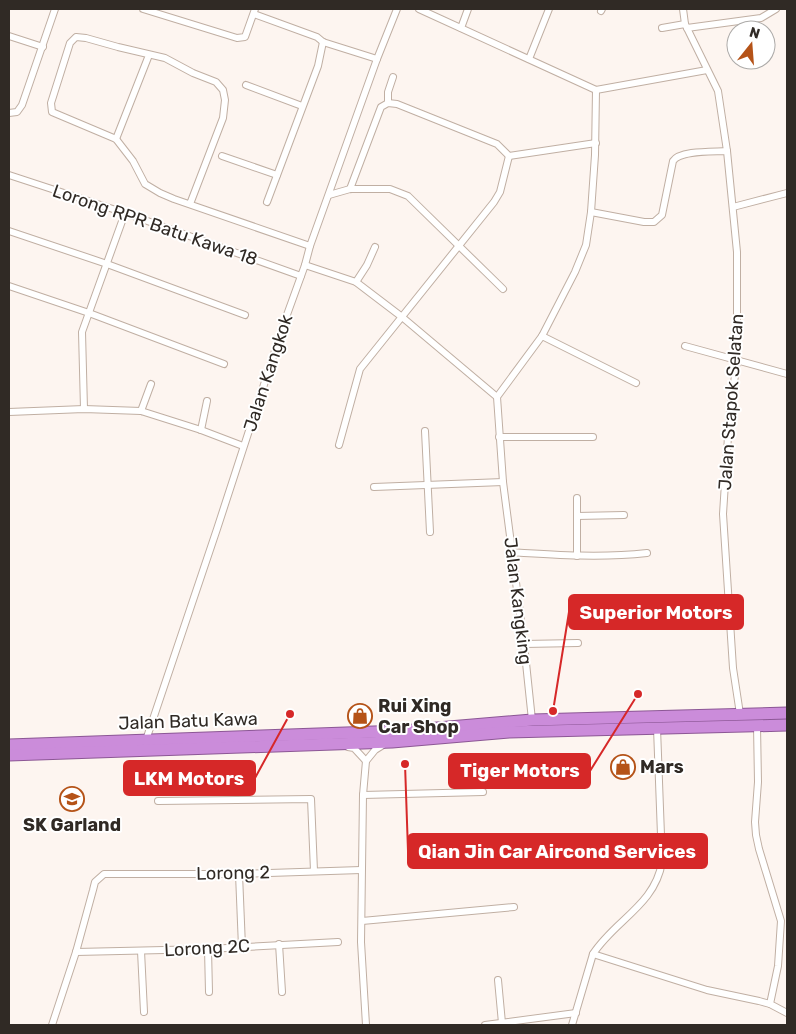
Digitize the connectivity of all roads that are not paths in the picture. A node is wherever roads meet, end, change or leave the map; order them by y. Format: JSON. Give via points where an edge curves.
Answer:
{"nodes":[{"id":1,"x":55,"y":9,"type":"edge"},
{"id":2,"x":142,"y":9,"type":"edge"},
{"id":3,"x":397,"y":9,"type":"edge"},
{"id":4,"x":419,"y":9,"type":"edge"},
{"id":5,"x":468,"y":9,"type":"edge"},
{"id":6,"x":549,"y":9,"type":"edge"},
{"id":7,"x":683,"y":9,"type":"edge"},
{"id":8,"x":776,"y":9,"type":"edge"},
{"id":9,"x":254,"y":11,"type":"edge"},
{"id":10,"x":686,"y":26,"type":"junction"},
{"id":11,"x":461,"y":28,"type":"junction"},
{"id":12,"x":662,"y":28,"type":"dead end"},
{"id":13,"x":9,"y":36,"type":"edge"},
{"id":14,"x":323,"y":42,"type":"junction"},
{"id":15,"x":43,"y":47,"type":"junction"},
{"id":16,"x":149,"y":55,"type":"junction"},
{"id":17,"x":377,"y":59,"type":"junction"},
{"id":18,"x":529,"y":59,"type":"junction"},
{"id":19,"x":707,"y":70,"type":"junction"},
{"id":20,"x":394,"y":77,"type":"dead end"},
{"id":21,"x":246,"y":85,"type":"dead end"},
{"id":22,"x":596,"y":90,"type":"junction"},
{"id":23,"x":388,"y":103,"type":"junction"},
{"id":24,"x":302,"y":106,"type":"junction"},
{"id":25,"x":9,"y":113,"type":"edge"},
{"id":26,"x":116,"y":139,"type":"junction"},
{"id":27,"x":596,"y":143,"type":"junction"},
{"id":28,"x":727,"y":151,"type":"junction"},
{"id":29,"x":222,"y":156,"type":"dead end"},
{"id":30,"x":509,"y":156,"type":"junction"},
{"id":31,"x":9,"y":175,"type":"edge"},
{"id":32,"x":277,"y":175,"type":"junction"},
{"id":33,"x":350,"y":189,"type":"junction"},
{"id":34,"x":787,"y":193,"type":"edge"},
{"id":35,"x":329,"y":195,"type":"junction"},
{"id":36,"x":267,"y":202,"type":"dead end"},
{"id":37,"x":190,"y":204,"type":"junction"},
{"id":38,"x":733,"y":207,"type":"junction"},
{"id":39,"x":591,"y":212,"type":"junction"},
{"id":40,"x":125,"y":213,"type":"junction"},
{"id":41,"x":9,"y":231,"type":"edge"},
{"id":42,"x":459,"y":245,"type":"junction"},
{"id":43,"x":310,"y":246,"type":"junction"},
{"id":44,"x":375,"y":247,"type":"dead end"},
{"id":45,"x":107,"y":264,"type":"junction"},
{"id":46,"x":305,"y":265,"type":"junction"},
{"id":47,"x":301,"y":276,"type":"junction"},
{"id":48,"x":356,"y":282,"type":"junction"},
{"id":49,"x":9,"y":286,"type":"edge"},
{"id":50,"x":503,"y":290,"type":"dead end"},
{"id":51,"x":89,"y":314,"type":"junction"},
{"id":52,"x":245,"y":316,"type":"dead end"},
{"id":53,"x":402,"y":317,"type":"junction"},
{"id":54,"x":542,"y":336,"type":"junction"},
{"id":55,"x":685,"y":346,"type":"dead end"},
{"id":56,"x":737,"y":360,"type":"junction"},
{"id":57,"x":224,"y":364,"type":"dead end"},
{"id":58,"x":787,"y":374,"type":"edge"},
{"id":59,"x":636,"y":383,"type":"dead end"},
{"id":60,"x":151,"y":384,"type":"dead end"},
{"id":61,"x":497,"y":397,"type":"junction"},
{"id":62,"x":207,"y":401,"type":"dead end"},
{"id":63,"x":84,"y":409,"type":"junction"},
{"id":64,"x":141,"y":411,"type":"junction"},
{"id":65,"x":9,"y":412,"type":"edge"},
{"id":66,"x":201,"y":430,"type":"junction"},
{"id":67,"x":425,"y":431,"type":"dead end"},
{"id":68,"x":499,"y":437,"type":"junction"},
{"id":69,"x":593,"y":437,"type":"dead end"},
{"id":70,"x":339,"y":445,"type":"dead end"},
{"id":71,"x":243,"y":446,"type":"junction"},
{"id":72,"x":503,"y":482,"type":"junction"},
{"id":73,"x":428,"y":486,"type":"junction"},
{"id":74,"x":374,"y":487,"type":"dead end"},
{"id":75,"x":577,"y":498,"type":"dead end"},
{"id":76,"x":624,"y":515,"type":"dead end"},
{"id":77,"x":577,"y":516,"type":"junction"},
{"id":78,"x":430,"y":532,"type":"dead end"},
{"id":79,"x":511,"y":552,"type":"junction"},
{"id":80,"x":647,"y":554,"type":"dead end"},
{"id":81,"x":577,"y":556,"type":"junction"},
{"id":82,"x":578,"y":643,"type":"dead end"},
{"id":83,"x":524,"y":644,"type":"junction"},
{"id":84,"x":787,"y":713,"type":"edge"},
{"id":85,"x":740,"y":714,"type":"junction"},
{"id":86,"x":532,"y":720,"type":"junction"},
{"id":87,"x":787,"y":725,"type":"edge"},
{"id":88,"x":757,"y":726,"type":"junction"},
{"id":89,"x":657,"y":728,"type":"junction"},
{"id":90,"x":146,"y":740,"type":"junction"},
{"id":91,"x":392,"y":742,"type":"junction"},
{"id":92,"x":332,"y":743,"type":"junction"},
{"id":93,"x":9,"y":745,"type":"edge"},
{"id":94,"x":9,"y":755,"type":"edge"},
{"id":95,"x":366,"y":761,"type":"junction"},
{"id":96,"x":483,"y":792,"type":"dead end"},
{"id":97,"x":363,"y":795,"type":"junction"},
{"id":98,"x":158,"y":801,"type":"dead end"},
{"id":99,"x":361,"y":870,"type":"junction"},
{"id":100,"x":314,"y":871,"type":"junction"},
{"id":101,"x":239,"y":874,"type":"junction"},
{"id":102,"x":514,"y":907,"type":"dead end"},
{"id":103,"x":362,"y":921,"type":"junction"},
{"id":104,"x":338,"y":942,"type":"dead end"},
{"id":105,"x":279,"y":944,"type":"junction"},
{"id":106,"x":242,"y":946,"type":"junction"},
{"id":107,"x":208,"y":949,"type":"junction"},
{"id":108,"x":141,"y":951,"type":"junction"},
{"id":109,"x":76,"y":952,"type":"junction"},
{"id":110,"x":594,"y":954,"type":"junction"},
{"id":111,"x":498,"y":980,"type":"dead end"},
{"id":112,"x":209,"y":992,"type":"dead end"},
{"id":113,"x":282,"y":992,"type":"dead end"},
{"id":114,"x":770,"y":1004,"type":"junction"},
{"id":115,"x":144,"y":1012,"type":"dead end"},
{"id":116,"x":576,"y":1013,"type":"junction"},
{"id":117,"x":787,"y":1013,"type":"edge"},
{"id":118,"x":502,"y":1023,"type":"junction"},
{"id":119,"x":52,"y":1025,"type":"edge"},
{"id":120,"x":366,"y":1025,"type":"edge"},
{"id":121,"x":485,"y":1025,"type":"edge"},
{"id":122,"x":572,"y":1025,"type":"edge"}],
"edges":[{"from":1,"to":15,"type":"street"},
{"from":2,"to":9,"type":"street","via":[[237,38],[245,37]]},
{"from":3,"to":17,"type":"street","name":"Jalan Kangkok"},
{"from":4,"to":11,"type":"street"},
{"from":5,"to":11,"type":"street"},
{"from":6,"to":18,"type":"street"},
{"from":7,"to":10,"type":"street","name":"Jalan Stapok Selatan"},
{"from":8,"to":10,"type":"street","via":[[761,18]]},
{"from":9,"to":14,"type":"street"},
{"from":10,"to":12,"type":"street"},
{"from":10,"to":19,"type":"street","name":"Jalan Stapok Selatan"},
{"from":11,"to":18,"type":"street"},
{"from":13,"to":15,"type":"street"},
{"from":14,"to":17,"type":"street"},
{"from":14,"to":24,"type":"street","via":[[318,66]]},
{"from":15,"to":25,"type":"street","via":[[22,105],[16,112]]},
{"from":16,"to":26,"type":"street"},
{"from":16,"to":26,"type":"street","via":[[86,38],[76,37],[70,43],[51,103],[52,112]]},
{"from":16,"to":37,"type":"street","via":[[165,58],[216,82],[223,90],[223,118]]},
{"from":17,"to":35,"type":"street","name":"Jalan Kangkok"},
{"from":18,"to":22,"type":"street"},
{"from":19,"to":22,"type":"street"},
{"from":19,"to":28,"type":"street","name":"Jalan Stapok Selatan","via":[[718,91]]},
{"from":20,"to":23,"type":"street"},
{"from":21,"to":24,"type":"street"},
{"from":22,"to":27,"type":"street"},
{"from":23,"to":30,"type":"street","via":[[497,144]]},
{"from":23,"to":33,"type":"street","via":[[381,107]]},
{"from":24,"to":32,"type":"street"},
{"from":26,"to":37,"type":"street","via":[[145,184],[160,194]]},
{"from":27,"to":30,"type":"street"},
{"from":27,"to":39,"type":"street"},
{"from":28,"to":38,"type":"street","name":"Jalan Stapok Selatan"},
{"from":28,"to":39,"type":"street","via":[[676,157],[662,215],[654,222]]},
{"from":29,"to":32,"type":"street"},
{"from":30,"to":42,"type":"street","via":[[500,192]]},
{"from":31,"to":40,"type":"street","name":"Lorong RPR Batu Kawa 18"},
{"from":32,"to":36,"type":"street"},
{"from":33,"to":35,"type":"street"},
{"from":33,"to":42,"type":"street","via":[[390,188],[408,196]]},
{"from":34,"to":38,"type":"street"},
{"from":35,"to":43,"type":"street","name":"Jalan Kangkok"},
{"from":37,"to":43,"type":"street"},
{"from":38,"to":56,"type":"street","name":"Jalan Stapok Selatan","via":[[737,252]]},
{"from":39,"to":54,"type":"street","via":[[586,245]]},
{"from":40,"to":45,"type":"street"},
{"from":40,"to":47,"type":"street","name":"Lorong RPR Batu Kawa 18"},
{"from":41,"to":45,"type":"street"},
{"from":42,"to":50,"type":"street"},
{"from":42,"to":53,"type":"street"},
{"from":43,"to":46,"type":"street","name":"Jalan Kangkok"},
{"from":44,"to":48,"type":"street"},
{"from":45,"to":51,"type":"street"},
{"from":45,"to":52,"type":"street"},
{"from":46,"to":47,"type":"street","name":"Jalan Kangkok"},
{"from":46,"to":48,"type":"street"},
{"from":47,"to":71,"type":"street","name":"Jalan Kangkok"},
{"from":48,"to":53,"type":"street"},
{"from":49,"to":51,"type":"street"},
{"from":51,"to":57,"type":"street"},
{"from":51,"to":63,"type":"street","via":[[81,344]]},
{"from":53,"to":61,"type":"street"},
{"from":53,"to":70,"type":"street","via":[[360,369]]},
{"from":54,"to":59,"type":"street"},
{"from":54,"to":61,"type":"street"},
{"from":55,"to":56,"type":"street"},
{"from":56,"to":58,"type":"street"},
{"from":56,"to":85,"type":"street","name":"Jalan Stapok Selatan","via":[[728,421],[723,514],[733,668]]},
{"from":60,"to":64,"type":"street"},
{"from":61,"to":68,"type":"street","name":"Jalan Kangking"},
{"from":62,"to":66,"type":"street"},
{"from":63,"to":64,"type":"street"},
{"from":63,"to":65,"type":"street"},
{"from":64,"to":66,"type":"street"},
{"from":66,"to":71,"type":"street"},
{"from":67,"to":73,"type":"street"},
{"from":68,"to":69,"type":"street"},
{"from":68,"to":72,"type":"street","name":"Jalan Kangking"},
{"from":71,"to":90,"type":"street","name":"Jalan Kangkok"},
{"from":72,"to":73,"type":"street"},
{"from":72,"to":79,"type":"street","name":"Jalan Kangking"},
{"from":73,"to":74,"type":"street"},
{"from":73,"to":78,"type":"street"},
{"from":75,"to":77,"type":"street"},
{"from":76,"to":77,"type":"street"},
{"from":77,"to":81,"type":"street"},
{"from":79,"to":81,"type":"street"},
{"from":79,"to":83,"type":"street","name":"Jalan Kangking"},
{"from":80,"to":81,"type":"street"},
{"from":82,"to":83,"type":"street"},
{"from":83,"to":86,"type":"street","name":"Jalan Kangking"},
{"from":84,"to":85,"type":"highway","name":"Jalan Batu Kawa"},
{"from":85,"to":86,"type":"highway","name":"Jalan Batu Kawa"},
{"from":86,"to":90,"type":"highway","name":"Jalan Batu Kawa","via":[[402,731]]},
{"from":87,"to":88,"type":"highway","name":"Jalan Batu Kawa"},
{"from":88,"to":89,"type":"highway","name":"Jalan Batu Kawa"},
{"from":88,"to":114,"type":"street","via":[[756,835],[781,921],[778,966]]},
{"from":89,"to":91,"type":"highway","name":"Jalan Batu Kawa","via":[[508,732]]},
{"from":89,"to":110,"type":"street","via":[[660,872],[648,897],[602,941]]},
{"from":90,"to":93,"type":"highway","name":"Jalan Batu Kawa"},
{"from":91,"to":92,"type":"highway","name":"Jalan Batu Kawa"},
{"from":91,"to":95,"type":"street","via":[[375,750]]},
{"from":92,"to":94,"type":"highway","name":"Jalan Batu Kawa"},
{"from":92,"to":95,"type":"street","via":[[354,748]]},
{"from":95,"to":97,"type":"street"},
{"from":96,"to":97,"type":"street"},
{"from":97,"to":99,"type":"street"},
{"from":98,"to":100,"type":"street","via":[[311,799]]},
{"from":99,"to":100,"type":"street","name":"Lorong 2"},
{"from":99,"to":103,"type":"street"},
{"from":100,"to":101,"type":"street","name":"Lorong 2"},
{"from":101,"to":106,"type":"street"},
{"from":101,"to":109,"type":"street","name":"Lorong 2","via":[[104,874],[95,882]]},
{"from":102,"to":103,"type":"street"},
{"from":103,"to":120,"type":"street"},
{"from":104,"to":105,"type":"street","name":"Lorong 2C"},
{"from":105,"to":106,"type":"street","name":"Lorong 2C"},
{"from":105,"to":113,"type":"street"},
{"from":106,"to":107,"type":"street","name":"Lorong 2C"},
{"from":107,"to":108,"type":"street","name":"Lorong 2C"},
{"from":107,"to":112,"type":"street"},
{"from":108,"to":109,"type":"street","name":"Lorong 2C"},
{"from":108,"to":115,"type":"street"},
{"from":109,"to":119,"type":"street"},
{"from":110,"to":114,"type":"street","via":[[707,990]]},
{"from":110,"to":116,"type":"street"},
{"from":111,"to":118,"type":"street"},
{"from":114,"to":117,"type":"street"},
{"from":116,"to":118,"type":"street"},
{"from":116,"to":122,"type":"street"},
{"from":118,"to":121,"type":"street"}]}
